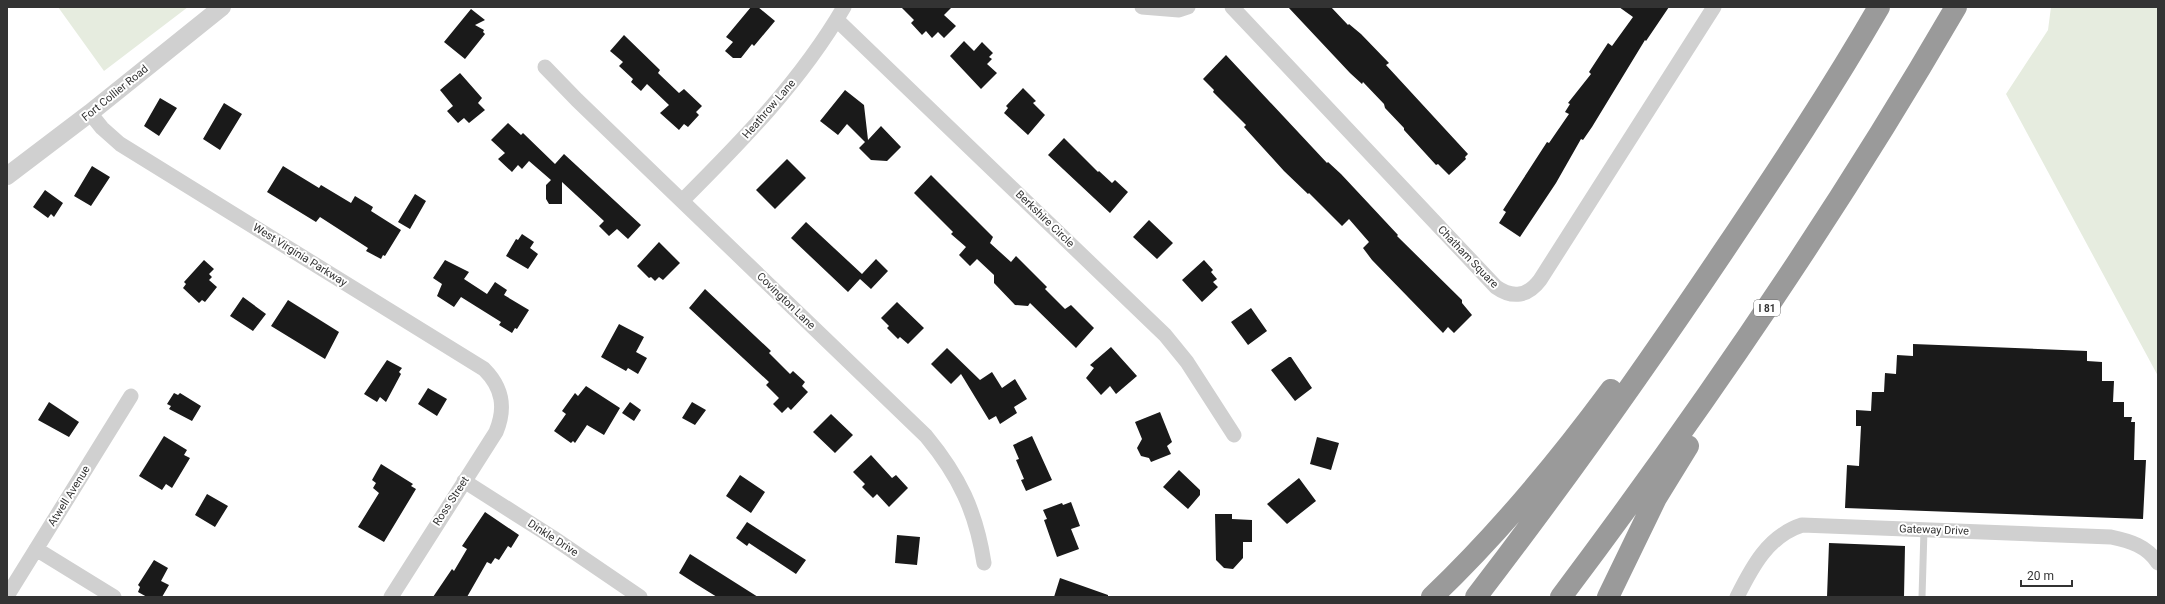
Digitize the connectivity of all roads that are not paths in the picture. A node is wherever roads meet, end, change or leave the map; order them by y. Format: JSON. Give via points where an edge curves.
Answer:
{"nodes":[{"id":1,"x":222,"y":7,"type":"edge"},
{"id":2,"x":1142,"y":7,"type":"edge"},
{"id":3,"x":1188,"y":7,"type":"edge"},
{"id":4,"x":1232,"y":7,"type":"edge"},
{"id":5,"x":1714,"y":7,"type":"edge"},
{"id":6,"x":1879,"y":7,"type":"edge"},
{"id":7,"x":1956,"y":7,"type":"edge"},
{"id":8,"x":840,"y":13,"type":"edge"},
{"id":9,"x":545,"y":67,"type":"dead end"},
{"id":10,"x":90,"y":113,"type":"junction"},
{"id":11,"x":1794,"y":146,"type":"junction"},
{"id":12,"x":1855,"y":174,"type":"junction"},
{"id":13,"x":7,"y":176,"type":"edge"},
{"id":14,"x":682,"y":201,"type":"junction"},
{"id":15,"x":131,"y":396,"type":"dead end"},
{"id":16,"x":502,"y":403,"type":"joint"},
{"id":17,"x":1234,"y":434,"type":"dead end"},
{"id":18,"x":464,"y":481,"type":"junction"},
{"id":19,"x":1924,"y":530,"type":"junction"},
{"id":20,"x":36,"y":549,"type":"junction"},
{"id":21,"x":2157,"y":557,"type":"edge"},
{"id":22,"x":984,"y":563,"type":"dead end"},
{"id":23,"x":7,"y":596,"type":"edge"},
{"id":24,"x":114,"y":597,"type":"edge"},
{"id":25,"x":391,"y":597,"type":"edge"},
{"id":26,"x":640,"y":597,"type":"edge"},
{"id":27,"x":1432,"y":597,"type":"edge"},
{"id":28,"x":1476,"y":597,"type":"edge"},
{"id":29,"x":1561,"y":597,"type":"edge"},
{"id":30,"x":1608,"y":597,"type":"edge"},
{"id":31,"x":1737,"y":597,"type":"edge"},
{"id":32,"x":1922,"y":597,"type":"edge"}],
"edges":[{"from":1,"to":10,"type":"street","name":"Fort Collier Road"},
{"from":2,"to":3,"type":"street","via":[[1160,10],[1179,10]]},
{"from":4,"to":5,"type":"street","name":"Chatham Square","via":[[1496,287],[1510,295],[1519,295],[1533,288],[1540,280]]},
{"from":6,"to":11,"type":"highway"},
{"from":7,"to":12,"type":"highway","number":"I 81"},
{"from":8,"to":14,"type":"street","name":"Heathrow Lane","via":[[788,89],[754,128]]},
{"from":8,"to":17,"type":"street","name":"Berkshire Circle","via":[[1165,335],[1187,362]]},
{"from":9,"to":14,"type":"street","name":"Covington Lane"},
{"from":10,"to":13,"type":"street","name":"Fort Collier Road"},
{"from":10,"to":16,"type":"street","name":"West Virginia Parkway","via":[[120,144],[484,369],[498,387]]},
{"from":11,"to":27,"type":"highway","via":[[1580,431],[1518,506],[1460,571]]},
{"from":11,"to":28,"type":"highway","via":[[1640,376]]},
{"from":12,"to":29,"type":"highway","number":"I 81","via":[[1692,419]]},
{"from":12,"to":30,"type":"highway","via":[[1656,498]]},
{"from":14,"to":22,"type":"street","name":"Covington Lane","via":[[926,436],[958,480],[971,508]]},
{"from":15,"to":20,"type":"street","name":"Atwell Avenue"},
{"from":16,"to":18,"type":"street","name":"Ross Street","via":[[501,419],[496,432]]},
{"from":18,"to":25,"type":"street","name":"Ross Street"},
{"from":18,"to":26,"type":"street","name":"Dinkle Drive"},
{"from":19,"to":21,"type":"street","name":"Gateway Drive","via":[[2111,537],[2129,541]]},
{"from":19,"to":31,"type":"street","name":"Gateway Drive","via":[[1825,524],[1802,525],[1790,529],[1774,539],[1760,557]]},
{"from":19,"to":32,"type":"lane"},
{"from":20,"to":23,"type":"street","name":"Atwell Avenue"},
{"from":20,"to":24,"type":"street"}]}
